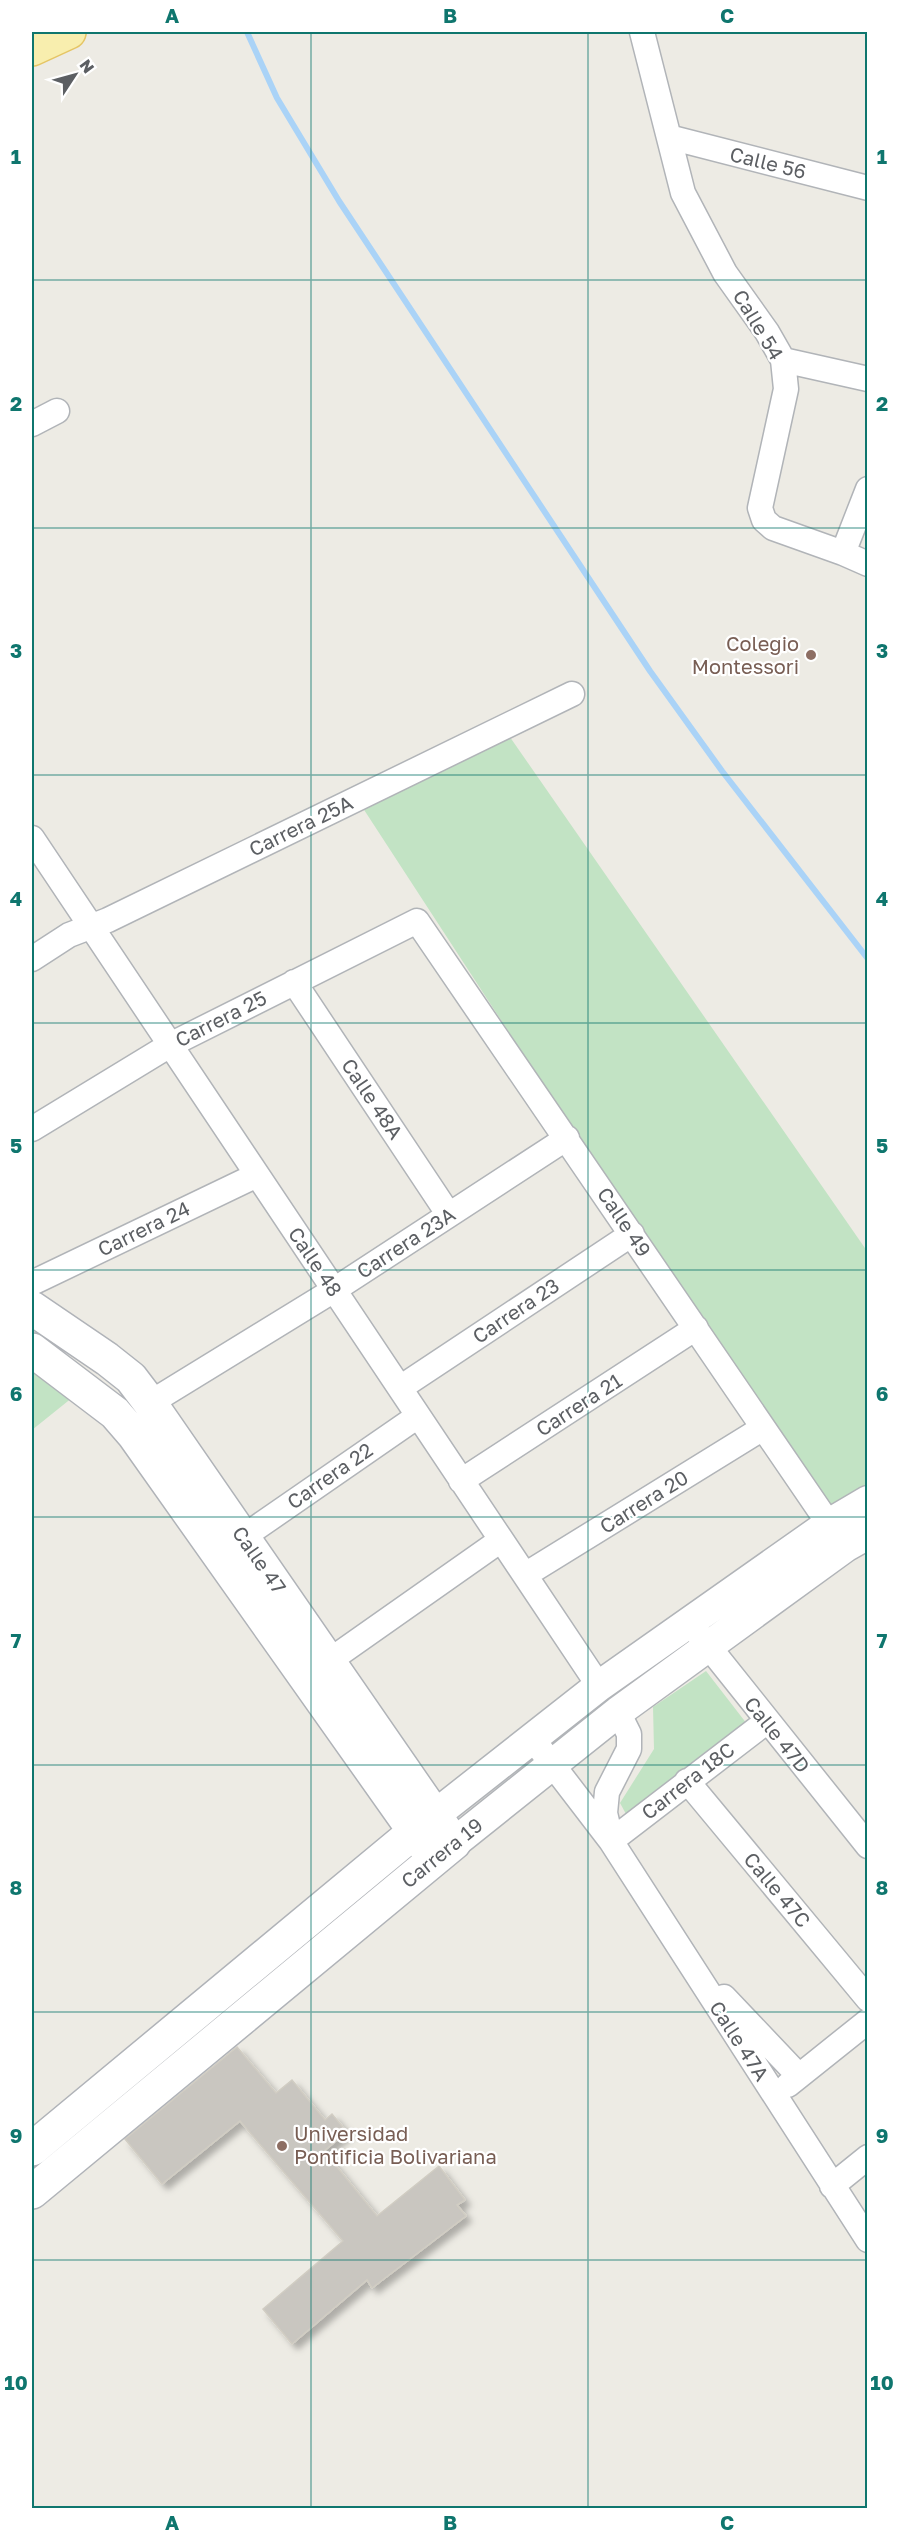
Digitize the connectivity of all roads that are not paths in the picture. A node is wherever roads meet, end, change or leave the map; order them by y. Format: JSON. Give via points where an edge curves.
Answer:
{"nodes":[{"id":1,"x":69,"y":32,"type":"edge"},
{"id":2,"x":642,"y":32,"type":"edge"},
{"id":3,"x":32,"y":49,"type":"edge"},
{"id":4,"x":669,"y":137,"type":"junction"},
{"id":5,"x":867,"y":188,"type":"edge"},
{"id":6,"x":783,"y":360,"type":"junction"},
{"id":7,"x":867,"y":379,"type":"edge"},
{"id":8,"x":57,"y":411,"type":"dead end"},
{"id":9,"x":32,"y":423,"type":"edge"},
{"id":10,"x":867,"y":489,"type":"edge"},
{"id":11,"x":843,"y":553,"type":"junction"},
{"id":12,"x":867,"y":564,"type":"edge"},
{"id":13,"x":572,"y":694,"type":"dead end"},
{"id":14,"x":32,"y":838,"type":"edge"},
{"id":15,"x":417,"y":921,"type":"joint"},
{"id":16,"x":90,"y":926,"type":"junction"},
{"id":17,"x":32,"y":959,"type":"edge"},
{"id":18,"x":294,"y":982,"type":"junction"},
{"id":19,"x":170,"y":1045,"type":"junction"},
{"id":20,"x":32,"y":1129,"type":"edge"},
{"id":21,"x":567,"y":1138,"type":"junction"},
{"id":22,"x":257,"y":1175,"type":"junction"},
{"id":23,"x":449,"y":1215,"type":"junction"},
{"id":24,"x":632,"y":1234,"type":"junction"},
{"id":25,"x":32,"y":1283,"type":"edge"},
{"id":26,"x":334,"y":1290,"type":"junction"},
{"id":27,"x":32,"y":1308,"type":"edge"},
{"id":28,"x":696,"y":1329,"type":"junction"},
{"id":29,"x":32,"y":1350,"type":"edge"},
{"id":30,"x":400,"y":1388,"type":"junction"},
{"id":31,"x":150,"y":1403,"type":"junction"},
{"id":32,"x":418,"y":1416,"type":"junction"},
{"id":33,"x":763,"y":1428,"type":"junction"},
{"id":34,"x":461,"y":1481,"type":"junction"},
{"id":35,"x":867,"y":1501,"type":"edge"},
{"id":36,"x":829,"y":1524,"type":"junction"},
{"id":37,"x":867,"y":1534,"type":"edge"},
{"id":38,"x":501,"y":1540,"type":"junction"},
{"id":39,"x":244,"y":1556,"type":"junction"},
{"id":40,"x":525,"y":1575,"type":"junction"},
{"id":41,"x":689,"y":1622,"type":"junction"},
{"id":42,"x":709,"y":1649,"type":"junction"},
{"id":43,"x":329,"y":1661,"type":"junction"},
{"id":44,"x":599,"y":1686,"type":"junction"},
{"id":45,"x":618,"y":1712,"type":"junction"},
{"id":46,"x":766,"y":1722,"type":"junction"},
{"id":47,"x":532,"y":1738,"type":"junction"},
{"id":48,"x":552,"y":1765,"type":"junction"},
{"id":49,"x":687,"y":1781,"type":"junction"},
{"id":50,"x":425,"y":1824,"type":"junction"},
{"id":51,"x":611,"y":1841,"type":"junction"},
{"id":52,"x":867,"y":1846,"type":"edge"},
{"id":53,"x":444,"y":1851,"type":"junction"},
{"id":54,"x":684,"y":1955,"type":"junction"},
{"id":55,"x":867,"y":1999,"type":"edge"},
{"id":56,"x":867,"y":2021,"type":"edge"},
{"id":57,"x":799,"y":2076,"type":"junction"},
{"id":58,"x":775,"y":2096,"type":"junction"},
{"id":59,"x":32,"y":2149,"type":"edge"},
{"id":60,"x":867,"y":2157,"type":"edge"},
{"id":61,"x":832,"y":2186,"type":"junction"},
{"id":62,"x":32,"y":2192,"type":"edge"},
{"id":63,"x":867,"y":2240,"type":"edge"}],
"edges":[{"from":1,"to":3,"type":"main road"},
{"from":2,"to":4,"type":"street","name":"Calle 54"},
{"from":4,"to":5,"type":"street","name":"Calle 56"},
{"from":4,"to":6,"type":"street","name":"Calle 54","via":[[683,193],[725,273]]},
{"from":6,"to":7,"type":"street"},
{"from":6,"to":11,"type":"street","name":"Calle 54","via":[[786,389],[760,508],[764,520],[774,528]]},
{"from":8,"to":9,"type":"street"},
{"from":10,"to":11,"type":"street"},
{"from":11,"to":12,"type":"street","name":"Calle 54"},
{"from":13,"to":16,"type":"street","name":"Carrera 25A"},
{"from":14,"to":16,"type":"street","name":"Calle 48"},
{"from":15,"to":18,"type":"street","name":"Carrera 25"},
{"from":15,"to":21,"type":"street","name":"Calle 49"},
{"from":16,"to":17,"type":"street","name":"Carrera 25A","via":[[69,934]]},
{"from":16,"to":19,"type":"street","name":"Calle 48"},
{"from":18,"to":19,"type":"street","name":"Carrera 25"},
{"from":18,"to":23,"type":"street","name":"Calle 48A"},
{"from":19,"to":20,"type":"street","name":"Carrera 25"},
{"from":19,"to":22,"type":"street","name":"Calle 48"},
{"from":21,"to":23,"type":"street","name":"Carrera 23A"},
{"from":21,"to":24,"type":"street","name":"Calle 49"},
{"from":22,"to":25,"type":"street","name":"Carrera 24"},
{"from":22,"to":26,"type":"street","name":"Calle 48"},
{"from":23,"to":26,"type":"street","name":"Carrera 23A"},
{"from":24,"to":28,"type":"street","name":"Calle 49"},
{"from":24,"to":30,"type":"street","name":"Carrera 23"},
{"from":26,"to":30,"type":"street","name":"Calle 48"},
{"from":26,"to":31,"type":"street","name":"Carrera 23A"},
{"from":27,"to":31,"type":"main road","name":"Calle 47","via":[[131,1378]]},
{"from":28,"to":33,"type":"street","name":"Calle 49"},
{"from":28,"to":34,"type":"street","name":"Carrera 21"},
{"from":29,"to":39,"type":"main road","name":"Calle 47","via":[[115,1413]]},
{"from":30,"to":32,"type":"street","name":"Calle 48"},
{"from":31,"to":39,"type":"main road","name":"Calle 47"},
{"from":32,"to":34,"type":"street","name":"Calle 48"},
{"from":32,"to":39,"type":"street","name":"Carrera 22"},
{"from":33,"to":36,"type":"street","name":"Calle 49"},
{"from":33,"to":40,"type":"street","name":"Carrera 20"},
{"from":34,"to":38,"type":"street","name":"Calle 48"},
{"from":35,"to":36,"type":"street","name":"Carrera 19"},
{"from":36,"to":41,"type":"street","name":"Carrera 19"},
{"from":37,"to":42,"type":"street","name":"Carrera 19"},
{"from":38,"to":40,"type":"street","name":"Calle 48"},
{"from":38,"to":43,"type":"street"},
{"from":39,"to":43,"type":"main road","name":"Calle 47"},
{"from":39,"to":50,"type":"main road","name":"Calle 47"},
{"from":40,"to":44,"type":"street","name":"Calle 48"},
{"from":41,"to":42,"type":"street","name":"Calle 47D"},
{"from":41,"to":44,"type":"street","name":"Carrera 19"},
{"from":42,"to":45,"type":"street","name":"Carrera 19"},
{"from":42,"to":46,"type":"street","name":"Calle 47D"},
{"from":43,"to":50,"type":"main road","name":"Calle 47"},
{"from":44,"to":47,"type":"street","name":"Carrera 19"},
{"from":45,"to":48,"type":"street","name":"Carrera 19"},
{"from":45,"to":51,"type":"street","via":[[629,1734],[629,1749],[607,1792],[605,1813]]},
{"from":46,"to":49,"type":"street","name":"Carrera 18C"},
{"from":46,"to":52,"type":"street","name":"Calle 47D"},
{"from":47,"to":48,"type":"street","name":"Calle 47A"},
{"from":47,"to":50,"type":"street","name":"Carrera 19"},
{"from":48,"to":51,"type":"street","name":"Calle 47A"},
{"from":48,"to":53,"type":"street","name":"Carrera 19"},
{"from":49,"to":51,"type":"street","name":"Carrera 18C"},
{"from":49,"to":55,"type":"street","name":"Calle 47C"},
{"from":50,"to":53,"type":"main road","name":"Calle 47"},
{"from":50,"to":59,"type":"main road","name":"Carrera 19"},
{"from":51,"to":54,"type":"street","name":"Calle 47A"},
{"from":53,"to":62,"type":"main road","name":"Carrera 19"},
{"from":54,"to":57,"type":"street"},
{"from":54,"to":58,"type":"street","name":"Calle 47A"},
{"from":56,"to":57,"type":"street"},
{"from":57,"to":58,"type":"street"},
{"from":58,"to":61,"type":"street","name":"Calle 47A"},
{"from":60,"to":61,"type":"street"},
{"from":61,"to":63,"type":"street","name":"Calle 47A"}]}
